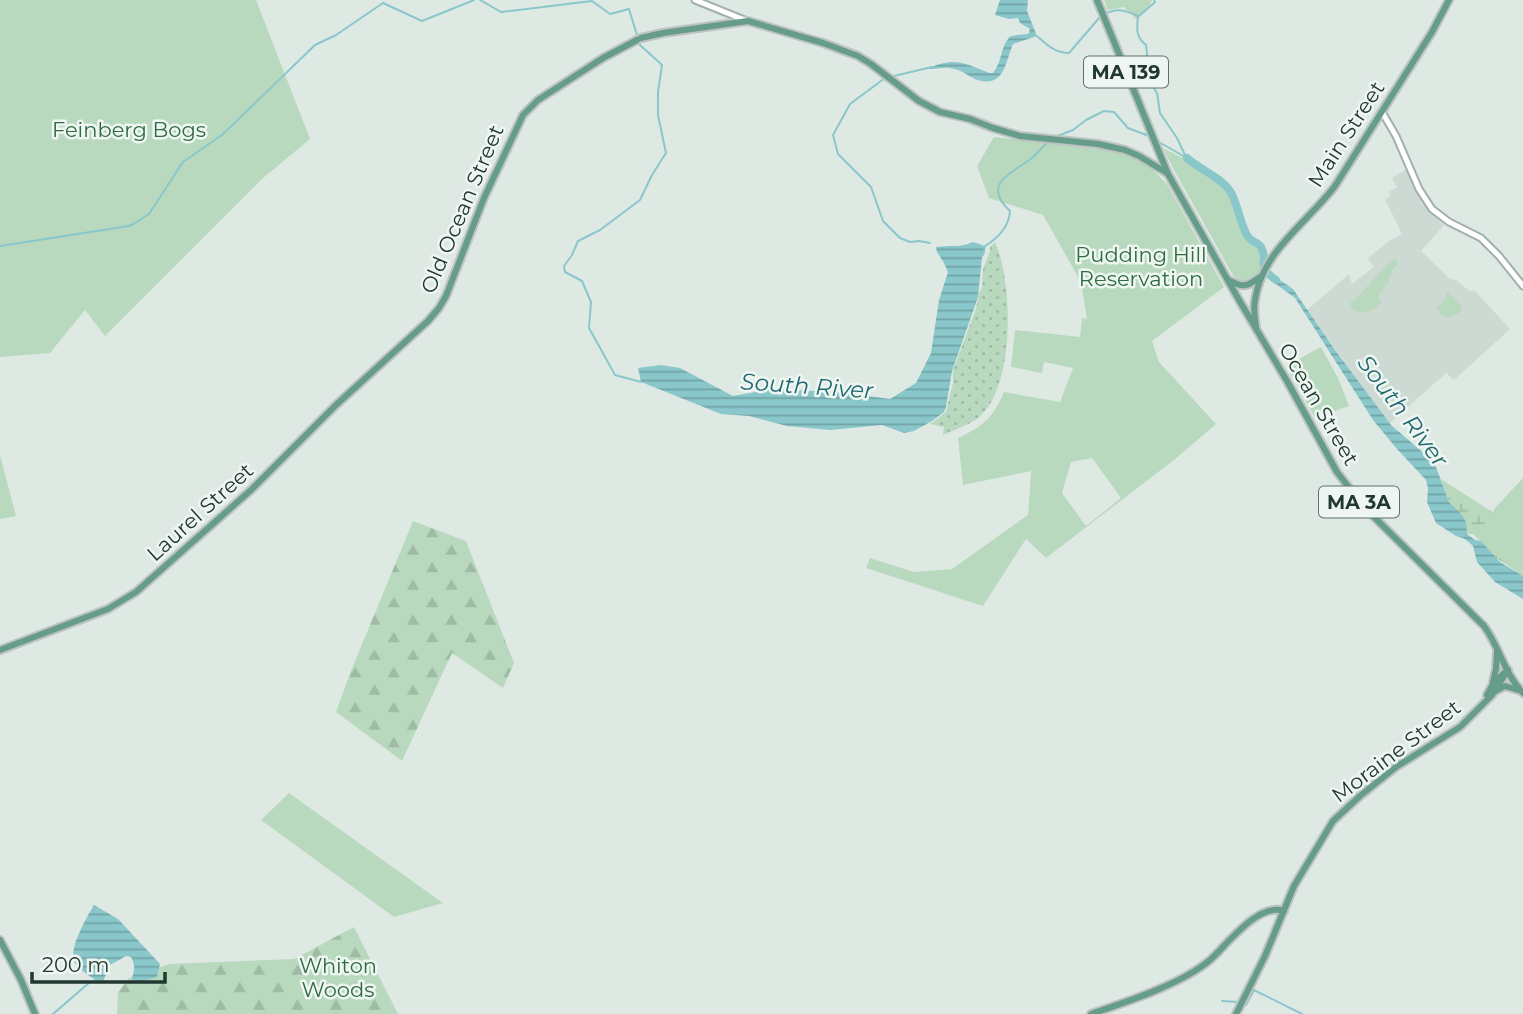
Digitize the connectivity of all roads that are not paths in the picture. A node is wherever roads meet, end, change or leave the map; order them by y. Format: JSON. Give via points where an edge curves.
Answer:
{"nodes":[{"id":1,"x":695,"y":0,"type":"edge"},
{"id":2,"x":1097,"y":0,"type":"edge"},
{"id":3,"x":1449,"y":0,"type":"edge"},
{"id":4,"x":748,"y":21,"type":"junction"},
{"id":5,"x":1382,"y":112,"type":"junction"},
{"id":6,"x":1168,"y":174,"type":"junction"},
{"id":7,"x":1263,"y":273,"type":"junction"},
{"id":8,"x":1228,"y":280,"type":"junction"},
{"id":9,"x":1523,"y":286,"type":"edge"},
{"id":10,"x":1257,"y":293,"type":"junction"},
{"id":11,"x":1239,"y":300,"type":"junction"},
{"id":12,"x":1256,"y":329,"type":"junction"},
{"id":13,"x":393,"y":353,"type":"joint"},
{"id":14,"x":1497,"y":647,"type":"junction"},
{"id":15,"x":0,"y":650,"type":"edge"},
{"id":16,"x":1508,"y":670,"type":"junction"},
{"id":17,"x":1493,"y":684,"type":"junction"},
{"id":18,"x":1523,"y":693,"type":"edge"},
{"id":19,"x":1492,"y":695,"type":"junction"},
{"id":20,"x":1484,"y":703,"type":"junction"},
{"id":21,"x":1284,"y":911,"type":"junction"},
{"id":22,"x":0,"y":940,"type":"edge"},
{"id":23,"x":35,"y":1014,"type":"edge"},
{"id":24,"x":1091,"y":1014,"type":"edge"},
{"id":25,"x":1236,"y":1014,"type":"edge"}],
"edges":[{"from":1,"to":4,"type":"street"},
{"from":2,"to":6,"type":"main road","number":"MA 139"},
{"from":3,"to":5,"type":"main road","name":"Main Street"},
{"from":4,"to":6,"type":"main road","name":"Old Ocean Street","via":[[845,50],[940,111],[1011,134],[1125,150]]},
{"from":4,"to":13,"type":"main road","name":"Old Ocean Street","via":[[639,39],[532,104],[484,198],[442,304]]},
{"from":5,"to":7,"type":"main road","name":"Main Street","via":[[1335,187],[1275,253]]},
{"from":5,"to":9,"type":"street","via":[[1432,209],[1481,238]]},
{"from":6,"to":8,"type":"main road","name":"Ocean Street","number":"MA 139"},
{"from":7,"to":8,"type":"main road","via":[[1245,286]]},
{"from":7,"to":10,"type":"main road","name":"Main Street"},
{"from":7,"to":11,"type":"main road","name":"Main Street"},
{"from":8,"to":11,"type":"main road","name":"Ocean Street","number":"MA 139"},
{"from":10,"to":11,"type":"main road"},
{"from":10,"to":12,"type":"main road","name":"Main Street"},
{"from":11,"to":12,"type":"main road","name":"Ocean Street","number":"MA 3A"},
{"from":12,"to":14,"type":"main road","name":"Ocean Street","number":"MA 3A","via":[[1344,483],[1484,626]]},
{"from":13,"to":15,"type":"main road","name":"Laurel Street","via":[[251,490],[136,592],[108,609]]},
{"from":14,"to":16,"type":"main road","name":"Ocean Street","number":"MA 3A"},
{"from":14,"to":17,"type":"main road"},
{"from":16,"to":17,"type":"main road","name":"Moraine Street"},
{"from":16,"to":18,"type":"main road","name":"Ocean Street"},
{"from":16,"to":19,"type":"main road","name":"Moraine Street"},
{"from":17,"to":20,"type":"main road","name":"Moraine Street"},
{"from":18,"to":19,"type":"main road","via":[[1504,686]]},
{"from":19,"to":20,"type":"main road","name":"Moraine Street"},
{"from":20,"to":21,"type":"main road","name":"Moraine Street","via":[[1461,727],[1396,767],[1338,815],[1305,866]]},
{"from":21,"to":24,"type":"main road","via":[[1273,909],[1246,925],[1212,959],[1186,975]]},
{"from":21,"to":25,"type":"main road","name":"Moraine Street"},
{"from":22,"to":23,"type":"main road"}]}
